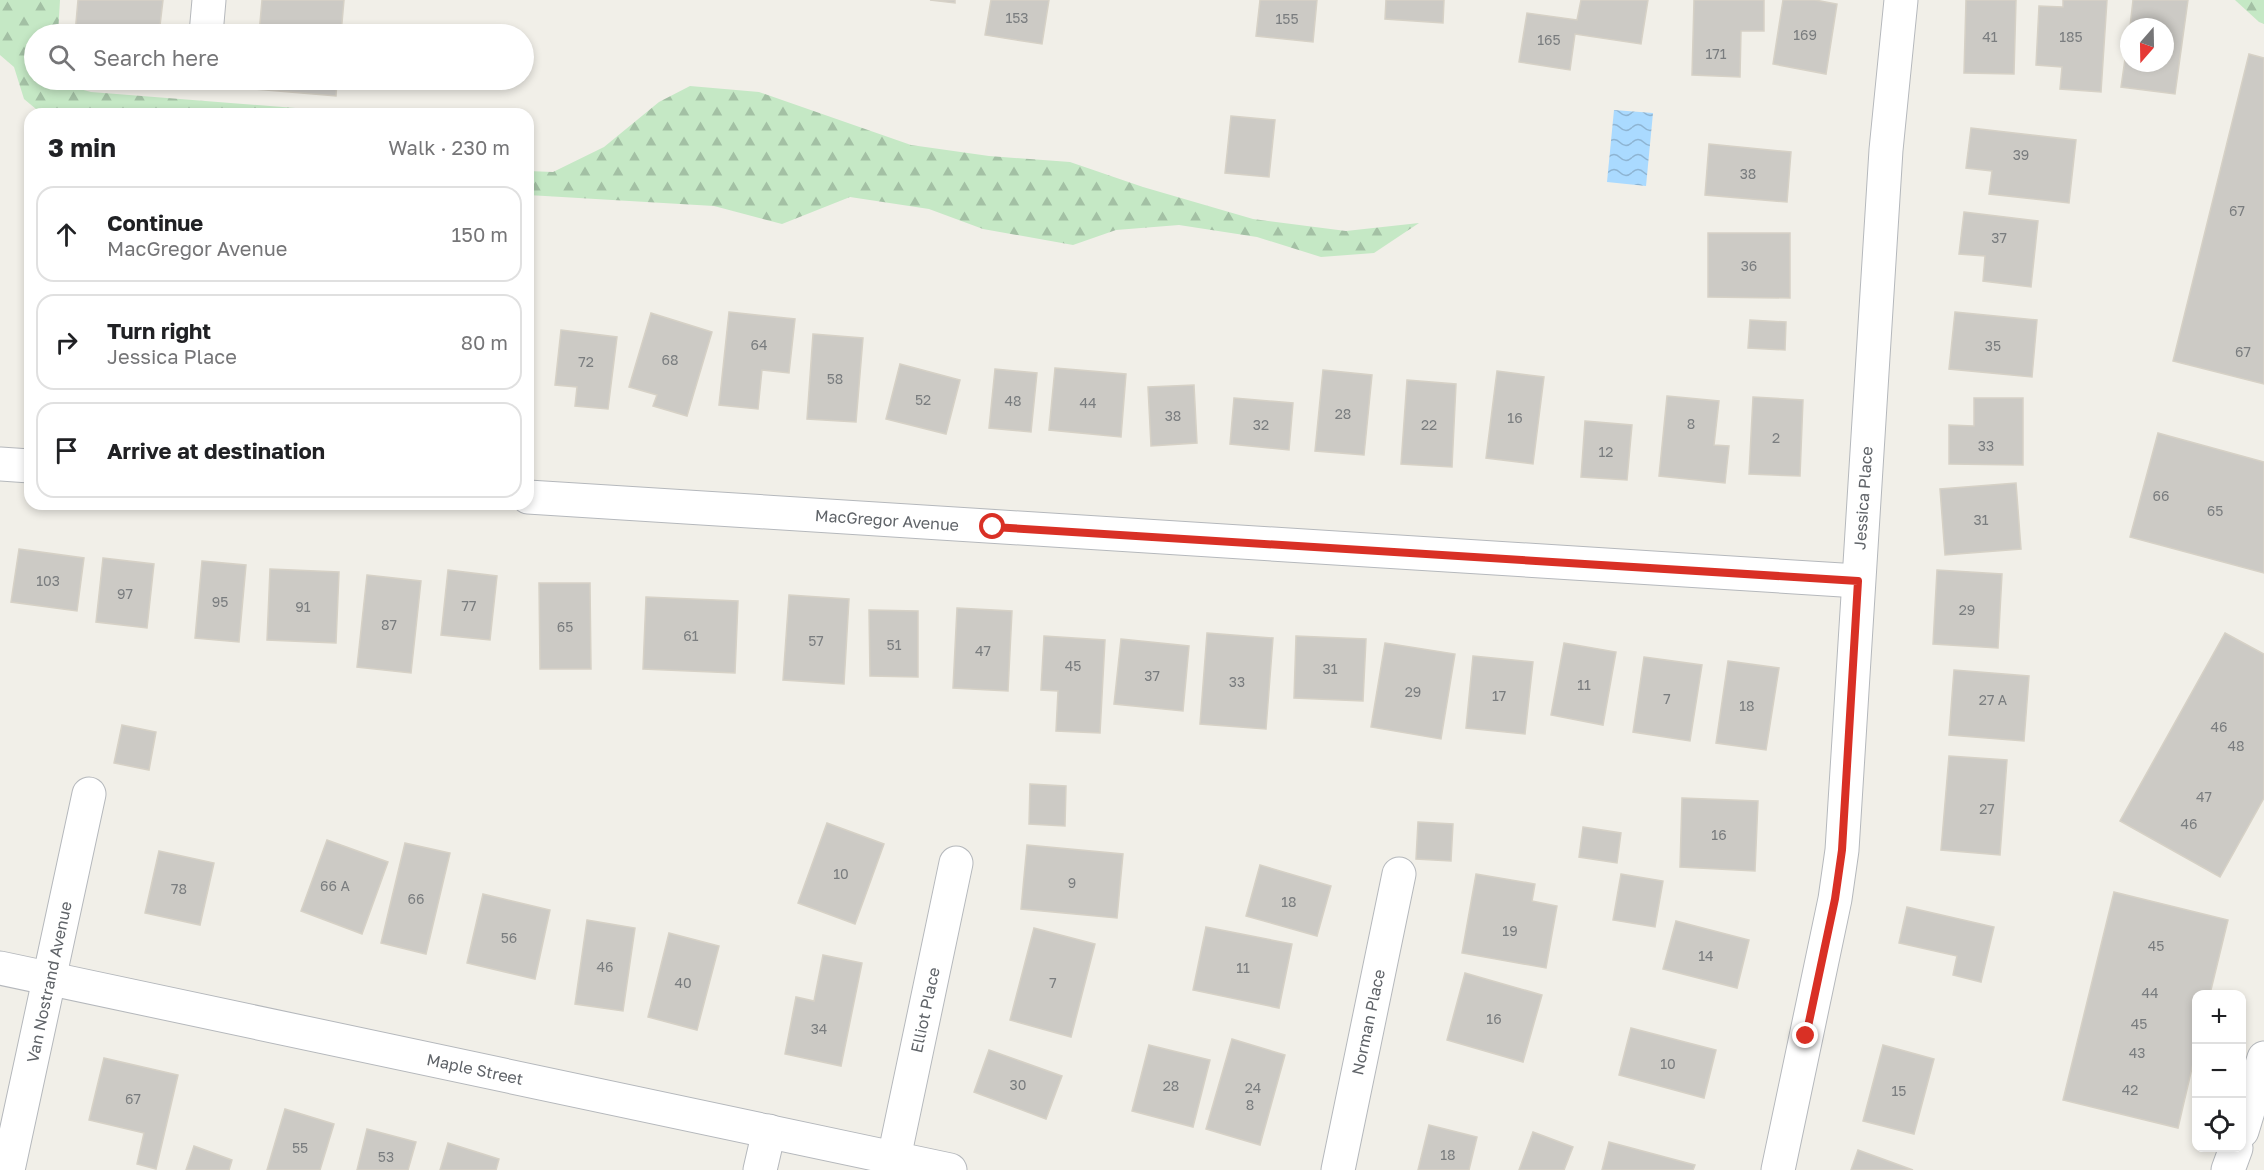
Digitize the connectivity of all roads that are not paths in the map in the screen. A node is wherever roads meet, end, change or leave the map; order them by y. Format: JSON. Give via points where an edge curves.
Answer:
{"nodes":[{"id":1,"x":209,"y":0,"type":"edge"},
{"id":2,"x":1901,"y":0,"type":"edge"},
{"id":3,"x":207,"y":24,"type":"edge"},
{"id":4,"x":0,"y":464,"type":"edge"},
{"id":5,"x":24,"y":466,"type":"edge"},
{"id":6,"x":534,"y":497,"type":"edge"},
{"id":7,"x":1858,"y":581,"type":"junction"},
{"id":8,"x":89,"y":794,"type":"dead end"},
{"id":9,"x":957,"y":862,"type":"dead end"},
{"id":10,"x":1399,"y":874,"type":"dead end"},
{"id":11,"x":0,"y":968,"type":"edge"},
{"id":12,"x":49,"y":978,"type":"junction"},
{"id":13,"x":2264,"y":1058,"type":"edge"},
{"id":14,"x":2246,"y":1115,"type":"edge"},
{"id":15,"x":769,"y":1131,"type":"junction"},
{"id":16,"x":2235,"y":1152,"type":"edge"},
{"id":17,"x":894,"y":1158,"type":"junction"},
{"id":18,"x":8,"y":1170,"type":"edge"},
{"id":19,"x":760,"y":1170,"type":"edge"},
{"id":20,"x":950,"y":1170,"type":"edge"},
{"id":21,"x":1338,"y":1170,"type":"edge"},
{"id":22,"x":1778,"y":1170,"type":"edge"},
{"id":23,"x":2228,"y":1170,"type":"edge"}],
"edges":[{"from":1,"to":3,"type":"street"},
{"from":2,"to":7,"type":"street","name":"Jessica Place","via":[[1886,150]]},
{"from":4,"to":5,"type":"street"},
{"from":6,"to":7,"type":"street","name":"MacGregor Avenue"},
{"from":7,"to":22,"type":"street","name":"Jessica Place","via":[[1842,850]]},
{"from":8,"to":12,"type":"street","name":"Van Nostrand Avenue"},
{"from":9,"to":17,"type":"street","name":"Elliot Place"},
{"from":10,"to":21,"type":"street","name":"Norman Place"},
{"from":11,"to":12,"type":"street","name":"Maple Street"},
{"from":12,"to":15,"type":"street","name":"Maple Street"},
{"from":12,"to":18,"type":"street","name":"Van Nostrand Avenue"},
{"from":13,"to":14,"type":"street"},
{"from":15,"to":17,"type":"street","name":"Maple Street"},
{"from":15,"to":19,"type":"street"},
{"from":16,"to":23,"type":"street"},
{"from":17,"to":20,"type":"street","name":"Maple Street"}]}
